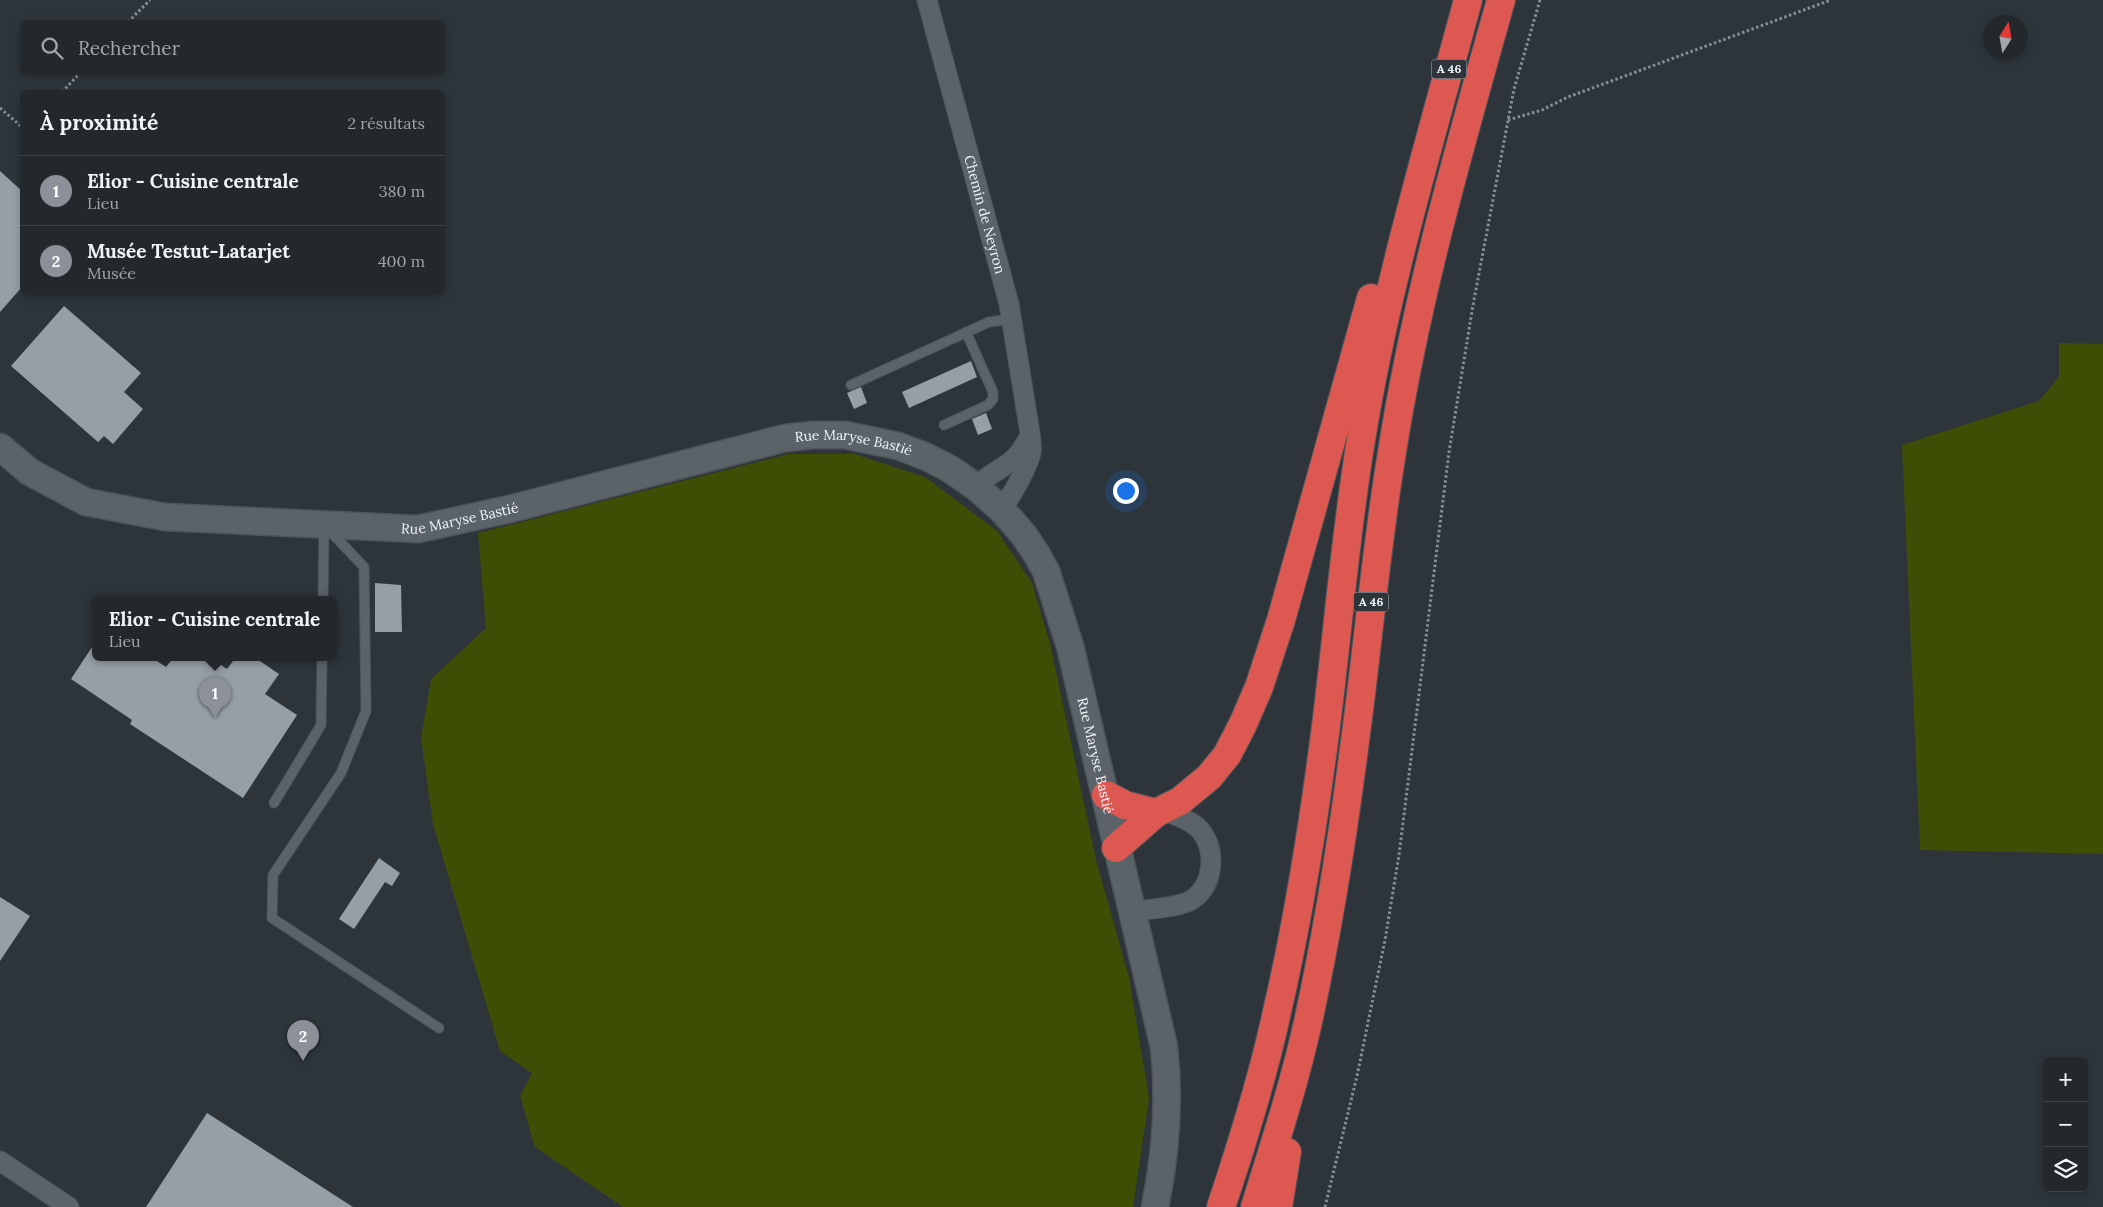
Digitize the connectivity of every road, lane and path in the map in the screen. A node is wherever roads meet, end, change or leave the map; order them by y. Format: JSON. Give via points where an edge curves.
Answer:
{"nodes":[{"id":1,"x":150,"y":0,"type":"edge"},
{"id":2,"x":927,"y":0,"type":"edge"},
{"id":3,"x":1468,"y":0,"type":"edge"},
{"id":4,"x":1500,"y":0,"type":"edge"},
{"id":5,"x":1540,"y":0,"type":"edge"},
{"id":6,"x":1831,"y":0,"type":"edge"},
{"id":7,"x":130,"y":20,"type":"edge"},
{"id":8,"x":78,"y":75,"type":"edge"},
{"id":9,"x":64,"y":90,"type":"edge"},
{"id":10,"x":0,"y":108,"type":"edge"},
{"id":11,"x":1508,"y":120,"type":"junction"},
{"id":12,"x":20,"y":125,"type":"edge"},
{"id":13,"x":1430,"y":139,"type":"junction"},
{"id":14,"x":1011,"y":312,"type":"junction"},
{"id":15,"x":966,"y":332,"type":"junction"},
{"id":16,"x":851,"y":385,"type":"dead end"},
{"id":17,"x":944,"y":425,"type":"dead end"},
{"id":18,"x":1030,"y":433,"type":"junction"},
{"id":19,"x":0,"y":447,"type":"edge"},
{"id":20,"x":976,"y":487,"type":"junction"},
{"id":21,"x":1001,"y":509,"type":"junction"},
{"id":22,"x":324,"y":524,"type":"junction"},
{"id":23,"x":323,"y":596,"type":"edge"},
{"id":24,"x":322,"y":661,"type":"edge"},
{"id":25,"x":1106,"y":795,"type":"junction"},
{"id":26,"x":274,"y":802,"type":"dead end"},
{"id":27,"x":1159,"y":812,"type":"junction"},
{"id":28,"x":1116,"y":848,"type":"junction"},
{"id":29,"x":1133,"y":911,"type":"junction"},
{"id":30,"x":1307,"y":1025,"type":"junction"},
{"id":31,"x":439,"y":1028,"type":"dead end"},
{"id":32,"x":0,"y":1161,"type":"edge"},
{"id":33,"x":1154,"y":1203,"type":"edge"},
{"id":34,"x":69,"y":1207,"type":"edge"},
{"id":35,"x":1221,"y":1207,"type":"edge"},
{"id":36,"x":1255,"y":1207,"type":"edge"},
{"id":37,"x":1278,"y":1207,"type":"edge"},
{"id":38,"x":1325,"y":1207,"type":"edge"}],
"edges":[{"from":1,"to":7,"type":"path"},
{"from":2,"to":14,"type":"street","name":"Chemin de Neyron"},
{"from":3,"to":13,"type":"highway","number":"A 46"},
{"from":4,"to":30,"type":"highway","number":"A 46","via":[[1446,198],[1413,336],[1378,547],[1341,840]]},
{"from":5,"to":11,"type":"path"},
{"from":6,"to":11,"type":"path"},
{"from":8,"to":9,"type":"path"},
{"from":10,"to":12,"type":"path"},
{"from":11,"to":38,"type":"path","via":[[1449,452],[1399,855],[1385,940]]},
{"from":13,"to":27,"type":"highway","via":[[1410,156],[1296,570],[1259,687],[1235,740],[1218,766],[1195,790]]},
{"from":13,"to":35,"type":"highway","number":"A 46","via":[[1391,284],[1361,436],[1324,739],[1294,932],[1261,1078]]},
{"from":14,"to":15,"type":"lane"},
{"from":14,"to":18,"type":"street","name":"Chemin de Neyron"},
{"from":15,"to":16,"type":"lane"},
{"from":15,"to":17,"type":"lane","via":[[993,392],[992,399],[988,405]]},
{"from":18,"to":20,"type":"street","via":[[1022,451],[1009,465]]},
{"from":18,"to":21,"type":"street","name":"Chemin de Neyron","via":[[1028,462],[1008,502]]},
{"from":19,"to":22,"type":"main road","name":"Rue Maryse Bastié","via":[[30,472],[86,502],[165,517]]},
{"from":20,"to":21,"type":"main road","name":"Rue Maryse Bastié"},
{"from":20,"to":22,"type":"main road","name":"Rue Maryse Bastié","via":[[950,469],[898,446],[845,435],[814,435],[748,446],[510,509],[418,529]]},
{"from":21,"to":25,"type":"main road","name":"Rue Maryse Bastié","via":[[1023,534],[1046,571],[1070,646]]},
{"from":22,"to":23,"type":"lane"},
{"from":22,"to":31,"type":"lane","via":[[364,567],[366,711],[342,773],[273,875],[272,918]]},
{"from":24,"to":26,"type":"lane","via":[[321,725]]},
{"from":25,"to":27,"type":"highway","via":[[1126,806]]},
{"from":25,"to":28,"type":"main road","name":"Rue Maryse Bastié"},
{"from":27,"to":28,"type":"highway"},
{"from":27,"to":29,"type":"street","via":[[1199,829],[1210,848],[1211,867],[1206,884],[1193,899]]},
{"from":28,"to":29,"type":"main road","name":"Rue Maryse Bastié"},
{"from":29,"to":33,"type":"main road","name":"Rue Maryse Bastié","via":[[1167,1070],[1168,1125]]},
{"from":30,"to":36,"type":"highway","number":"A 46"},
{"from":30,"to":37,"type":"highway"},
{"from":32,"to":34,"type":"street"}]}
